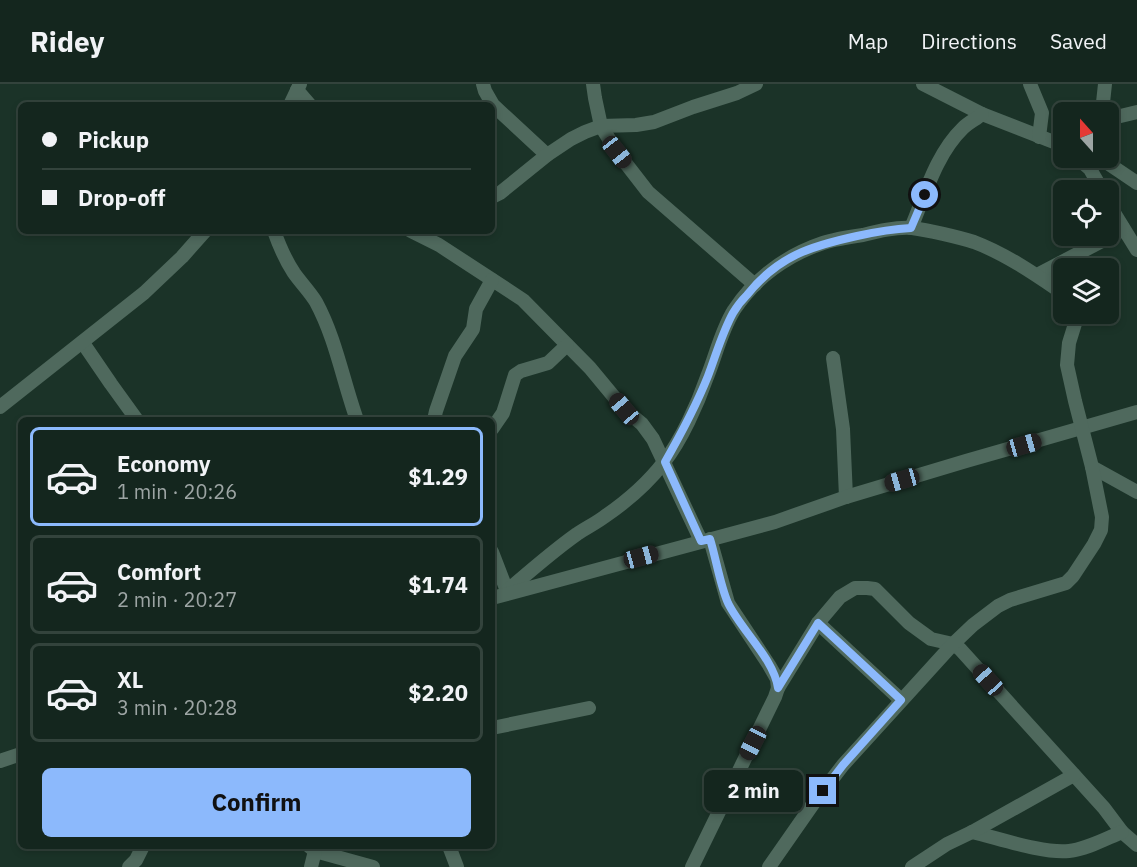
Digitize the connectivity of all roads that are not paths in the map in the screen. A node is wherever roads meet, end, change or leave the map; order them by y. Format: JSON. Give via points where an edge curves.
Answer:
{"nodes":[{"id":1,"x":483,"y":84,"type":"edge"},
{"id":2,"x":593,"y":84,"type":"edge"},
{"id":3,"x":756,"y":84,"type":"edge"},
{"id":4,"x":923,"y":84,"type":"edge"},
{"id":5,"x":1030,"y":84,"type":"edge"},
{"id":6,"x":1104,"y":84,"type":"edge"},
{"id":7,"x":298,"y":87,"type":"edge"},
{"id":8,"x":291,"y":102,"type":"edge"},
{"id":9,"x":308,"y":102,"type":"edge"},
{"id":10,"x":491,"y":102,"type":"edge"},
{"id":11,"x":1103,"y":102,"type":"edge"},
{"id":12,"x":495,"y":107,"type":"edge"},
{"id":13,"x":1137,"y":111,"type":"edge"},
{"id":14,"x":982,"y":114,"type":"junction"},
{"id":15,"x":1119,"y":116,"type":"edge"},
{"id":16,"x":601,"y":126,"type":"junction"},
{"id":17,"x":1039,"y":136,"type":"junction"},
{"id":18,"x":1053,"y":142,"type":"edge"},
{"id":19,"x":547,"y":154,"type":"junction"},
{"id":20,"x":1115,"y":168,"type":"edge"},
{"id":21,"x":1137,"y":183,"type":"edge"},
{"id":22,"x":495,"y":196,"type":"edge"},
{"id":23,"x":1119,"y":221,"type":"edge"},
{"id":24,"x":911,"y":228,"type":"junction"},
{"id":25,"x":1123,"y":228,"type":"junction"},
{"id":26,"x":202,"y":234,"type":"edge"},
{"id":27,"x":275,"y":234,"type":"edge"},
{"id":28,"x":417,"y":234,"type":"edge"},
{"id":29,"x":1137,"y":250,"type":"edge"},
{"id":30,"x":1070,"y":258,"type":"edge"},
{"id":31,"x":1053,"y":267,"type":"edge"},
{"id":32,"x":492,"y":280,"type":"junction"},
{"id":33,"x":1053,"y":283,"type":"edge"},
{"id":34,"x":755,"y":285,"type":"junction"},
{"id":35,"x":1053,"y":286,"type":"edge"},
{"id":36,"x":1075,"y":324,"type":"edge"},
{"id":37,"x":83,"y":343,"type":"junction"},
{"id":38,"x":567,"y":345,"type":"junction"},
{"id":39,"x":833,"y":358,"type":"dead end"},
{"id":40,"x":0,"y":407,"type":"edge"},
{"id":41,"x":1137,"y":412,"type":"edge"},
{"id":42,"x":135,"y":417,"type":"edge"},
{"id":43,"x":356,"y":417,"type":"edge"},
{"id":44,"x":435,"y":417,"type":"edge"},
{"id":45,"x":495,"y":425,"type":"edge"},
{"id":46,"x":1082,"y":428,"type":"junction"},
{"id":47,"x":665,"y":462,"type":"junction"},
{"id":48,"x":1092,"y":467,"type":"junction"},
{"id":49,"x":1137,"y":492,"type":"edge"},
{"id":50,"x":846,"y":497,"type":"junction"},
{"id":51,"x":706,"y":540,"type":"junction"},
{"id":52,"x":495,"y":566,"type":"edge"},
{"id":53,"x":501,"y":595,"type":"edge"},
{"id":54,"x":818,"y":623,"type":"junction"},
{"id":55,"x":953,"y":644,"type":"junction"},
{"id":56,"x":778,"y":688,"type":"junction"},
{"id":57,"x":901,"y":700,"type":"junction"},
{"id":58,"x":589,"y":708,"type":"dead end"},
{"id":59,"x":495,"y":727,"type":"edge"},
{"id":60,"x":18,"y":755,"type":"edge"},
{"id":61,"x":0,"y":761,"type":"edge"},
{"id":62,"x":1074,"y":775,"type":"junction"},
{"id":63,"x":972,"y":832,"type":"junction"},
{"id":64,"x":1122,"y":832,"type":"junction"},
{"id":65,"x":1137,"y":845,"type":"edge"},
{"id":66,"x":142,"y":849,"type":"edge"},
{"id":67,"x":312,"y":849,"type":"edge"},
{"id":68,"x":315,"y":849,"type":"edge"},
{"id":69,"x":450,"y":849,"type":"edge"},
{"id":70,"x":1060,"y":852,"type":"junction"},
{"id":71,"x":137,"y":865,"type":"edge"},
{"id":72,"x":311,"y":867,"type":"edge"},
{"id":73,"x":374,"y":867,"type":"edge"},
{"id":74,"x":457,"y":867,"type":"edge"},
{"id":75,"x":692,"y":867,"type":"edge"},
{"id":76,"x":769,"y":867,"type":"edge"},
{"id":77,"x":912,"y":867,"type":"edge"},
{"id":78,"x":1059,"y":867,"type":"edge"}],
"edges":[{"from":1,"to":10,"type":"street"},
{"from":2,"to":16,"type":"street"},
{"from":3,"to":16,"type":"street","via":[[654,122]]},
{"from":4,"to":14,"type":"street"},
{"from":5,"to":17,"type":"street","via":[[1042,114]]},
{"from":6,"to":11,"type":"street"},
{"from":7,"to":8,"type":"street"},
{"from":7,"to":9,"type":"street"},
{"from":12,"to":19,"type":"street"},
{"from":13,"to":15,"type":"street"},
{"from":14,"to":17,"type":"street"},
{"from":14,"to":24,"type":"street","via":[[963,128],[939,161]]},
{"from":16,"to":19,"type":"street"},
{"from":16,"to":34,"type":"street","via":[[648,192]]},
{"from":17,"to":18,"type":"street"},
{"from":19,"to":22,"type":"street"},
{"from":20,"to":21,"type":"street"},
{"from":23,"to":25,"type":"street"},
{"from":24,"to":34,"type":"street","via":[[817,245],[785,259]]},
{"from":24,"to":35,"type":"street","via":[[973,242]]},
{"from":25,"to":29,"type":"street"},
{"from":25,"to":30,"type":"street"},
{"from":26,"to":37,"type":"street","via":[[144,293]]},
{"from":27,"to":43,"type":"street","via":[[293,272],[316,302]]},
{"from":28,"to":32,"type":"street"},
{"from":31,"to":33,"type":"street","via":[[1041,273]]},
{"from":32,"to":38,"type":"street","via":[[522,300]]},
{"from":32,"to":44,"type":"street","via":[[477,309],[473,329],[454,356]]},
{"from":34,"to":47,"type":"street","via":[[734,310],[694,409]]},
{"from":36,"to":46,"type":"street","via":[[1067,365]]},
{"from":37,"to":40,"type":"street"},
{"from":37,"to":42,"type":"street"},
{"from":38,"to":45,"type":"street","via":[[548,363],[516,375]]},
{"from":38,"to":47,"type":"street","via":[[642,424]]},
{"from":39,"to":50,"type":"street","via":[[843,429]]},
{"from":41,"to":46,"type":"street"},
{"from":46,"to":48,"type":"street"},
{"from":46,"to":50,"type":"street"},
{"from":47,"to":51,"type":"street"},
{"from":47,"to":53,"type":"street","via":[[618,508],[556,549]]},
{"from":48,"to":49,"type":"street"},
{"from":48,"to":55,"type":"street","via":[[1101,530],[1073,576],[1066,583],[998,606]]},
{"from":50,"to":51,"type":"street","via":[[775,522]]},
{"from":51,"to":53,"type":"street"},
{"from":51,"to":56,"type":"street","via":[[728,603],[769,665]]},
{"from":52,"to":53,"type":"street"},
{"from":54,"to":55,"type":"street","via":[[840,597],[855,588],[867,588],[876,590],[932,639]]},
{"from":54,"to":56,"type":"street"},
{"from":54,"to":57,"type":"street"},
{"from":55,"to":57,"type":"street"},
{"from":55,"to":62,"type":"street"},
{"from":56,"to":75,"type":"street"},
{"from":57,"to":76,"type":"street","via":[[843,765]]},
{"from":58,"to":59,"type":"street"},
{"from":60,"to":61,"type":"street"},
{"from":62,"to":63,"type":"street"},
{"from":62,"to":64,"type":"street"},
{"from":63,"to":70,"type":"street"},
{"from":63,"to":77,"type":"street"},
{"from":64,"to":65,"type":"street"},
{"from":64,"to":70,"type":"street"},
{"from":66,"to":71,"type":"street"},
{"from":67,"to":72,"type":"street"},
{"from":68,"to":73,"type":"street"},
{"from":69,"to":74,"type":"street"},
{"from":70,"to":78,"type":"street"}]}
